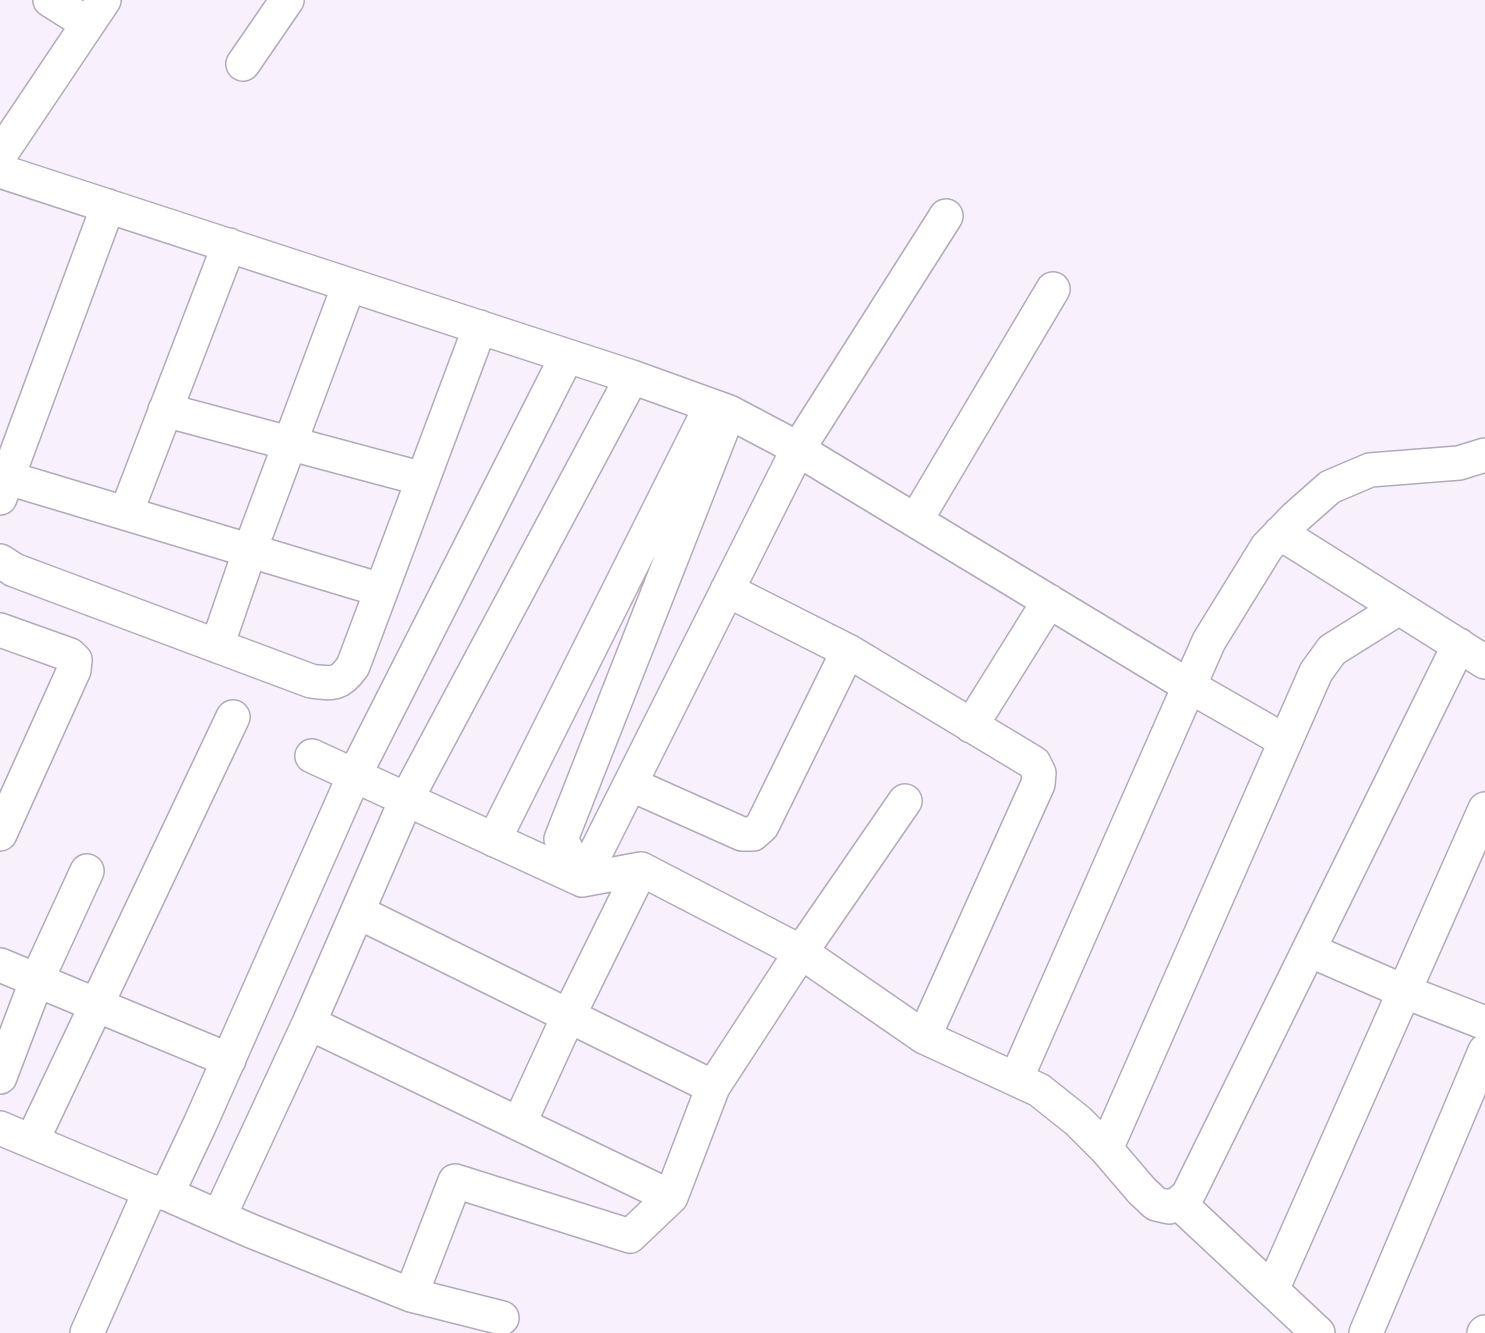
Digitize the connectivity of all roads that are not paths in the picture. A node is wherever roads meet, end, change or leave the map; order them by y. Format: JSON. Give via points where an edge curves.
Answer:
{"nodes":[{"id":1,"x":50,"y":0,"type":"edge"},
{"id":2,"x":287,"y":0,"type":"edge"},
{"id":3,"x":96,"y":12,"type":"edge"},
{"id":4,"x":243,"y":64,"type":"dead end"},
{"id":5,"x":0,"y":155,"type":"edge"},
{"id":6,"x":0,"y":171,"type":"edge"},
{"id":7,"x":108,"y":206,"type":"junction"},
{"id":8,"x":946,"y":216,"type":"dead end"},
{"id":9,"x":229,"y":245,"type":"junction"},
{"id":10,"x":349,"y":285,"type":"junction"},
{"id":11,"x":1053,"y":289,"type":"dead end"},
{"id":12,"x":480,"y":327,"type":"junction"},
{"id":13,"x":567,"y":356,"type":"junction"},
{"id":14,"x":632,"y":377,"type":"junction"},
{"id":15,"x":720,"y":409,"type":"junction"},
{"id":16,"x":165,"y":411,"type":"junction"},
{"id":17,"x":290,"y":444,"type":"junction"},
{"id":18,"x":798,"y":449,"type":"junction"},
{"id":19,"x":1472,"y":459,"type":"edge"},
{"id":20,"x":423,"y":479,"type":"junction"},
{"id":21,"x":4,"y":488,"type":"edge"},
{"id":22,"x":126,"y":513,"type":"junction"},
{"id":23,"x":916,"y":520,"type":"junction"},
{"id":24,"x":1280,"y":533,"type":"junction"},
{"id":25,"x":250,"y":550,"type":"junction"},
{"id":26,"x":0,"y":561,"type":"edge"},
{"id":27,"x":381,"y":590,"type":"junction"},
{"id":28,"x":727,"y":590,"type":"junction"},
{"id":29,"x":1050,"y":601,"type":"junction"},
{"id":30,"x":1399,"y":608,"type":"junction"},
{"id":31,"x":0,"y":630,"type":"edge"},
{"id":32,"x":217,"y":646,"type":"junction"},
{"id":33,"x":848,"y":651,"type":"junction"},
{"id":34,"x":1472,"y":653,"type":"edge"},
{"id":35,"x":1189,"y":686,"type":"junction"},
{"id":36,"x":233,"y":717,"type":"dead end"},
{"id":37,"x":971,"y":726,"type":"junction"},
{"id":38,"x":1285,"y":741,"type":"junction"},
{"id":39,"x":312,"y":756,"type":"dead end"},
{"id":40,"x":354,"y":776,"type":"junction"},
{"id":41,"x":630,"y":784,"type":"junction"},
{"id":42,"x":406,"y":800,"type":"junction"},
{"id":43,"x":905,"y":801,"type":"dead end"},
{"id":44,"x":1485,"y":809,"type":"edge"},
{"id":45,"x":0,"y":834,"type":"edge"},
{"id":46,"x":494,"y":840,"type":"junction"},
{"id":47,"x":641,"y":869,"type":"junction"},
{"id":48,"x":87,"y":871,"type":"dead end"},
{"id":49,"x":582,"y":880,"type":"junction"},
{"id":50,"x":358,"y":912,"type":"junction"},
{"id":51,"x":1309,"y":950,"type":"junction"},
{"id":52,"x":801,"y":952,"type":"junction"},
{"id":53,"x":0,"y":965,"type":"edge"},
{"id":54,"x":36,"y":982,"type":"junction"},
{"id":55,"x":1403,"y":991,"type":"junction"},
{"id":56,"x":95,"y":1005,"type":"junction"},
{"id":57,"x":569,"y":1015,"type":"junction"},
{"id":58,"x":309,"y":1023,"type":"junction"},
{"id":59,"x":1485,"y":1023,"type":"edge"},
{"id":60,"x":924,"y":1037,"type":"junction"},
{"id":61,"x":1485,"y":1052,"type":"edge"},
{"id":62,"x":229,"y":1060,"type":"junction"},
{"id":63,"x":0,"y":1077,"type":"edge"},
{"id":64,"x":1016,"y":1079,"type":"junction"},
{"id":65,"x":713,"y":1087,"type":"junction"},
{"id":66,"x":519,"y":1124,"type":"junction"},
{"id":67,"x":0,"y":1128,"type":"edge"},
{"id":68,"x":32,"y":1140,"type":"junction"},
{"id":69,"x":1106,"y":1149,"type":"junction"},
{"id":70,"x":158,"y":1192,"type":"junction"},
{"id":71,"x":671,"y":1197,"type":"junction"},
{"id":72,"x":1179,"y":1203,"type":"junction"},
{"id":73,"x":219,"y":1217,"type":"junction"},
{"id":74,"x":1272,"y":1290,"type":"junction"},
{"id":75,"x":411,"y":1295,"type":"junction"},
{"id":76,"x":502,"y":1318,"type":"dead end"},
{"id":77,"x":87,"y":1333,"type":"edge"},
{"id":78,"x":1318,"y":1333,"type":"edge"},
{"id":79,"x":1365,"y":1333,"type":"edge"}],
"edges":[{"from":1,"to":3,"type":"street"},
{"from":2,"to":4,"type":"street"},
{"from":3,"to":5,"type":"street"},
{"from":6,"to":7,"type":"street"},
{"from":7,"to":9,"type":"street"},
{"from":7,"to":21,"type":"street"},
{"from":8,"to":18,"type":"street"},
{"from":9,"to":10,"type":"street"},
{"from":9,"to":16,"type":"street"},
{"from":10,"to":12,"type":"street"},
{"from":10,"to":17,"type":"street"},
{"from":11,"to":23,"type":"street"},
{"from":12,"to":13,"type":"street"},
{"from":12,"to":20,"type":"street"},
{"from":13,"to":14,"type":"street"},
{"from":13,"to":40,"type":"street"},
{"from":14,"to":15,"type":"street"},
{"from":14,"to":42,"type":"street"},
{"from":15,"to":18,"type":"street"},
{"from":15,"to":46,"type":"street"},
{"from":15,"to":49,"type":"street","via":[[561,839]]},
{"from":16,"to":17,"type":"street"},
{"from":16,"to":22,"type":"street"},
{"from":17,"to":20,"type":"street"},
{"from":17,"to":25,"type":"street"},
{"from":18,"to":23,"type":"street"},
{"from":18,"to":28,"type":"street"},
{"from":19,"to":24,"type":"street","via":[[1370,470],[1330,487]]},
{"from":20,"to":27,"type":"street"},
{"from":21,"to":22,"type":"street"},
{"from":22,"to":25,"type":"street"},
{"from":23,"to":29,"type":"street"},
{"from":24,"to":30,"type":"street"},
{"from":24,"to":35,"type":"street","via":[[1267,547],[1209,641]]},
{"from":25,"to":27,"type":"street"},
{"from":25,"to":32,"type":"street"},
{"from":26,"to":32,"type":"street","via":[[14,570]]},
{"from":27,"to":32,"type":"street","via":[[353,666],[345,678],[332,684],[311,681]]},
{"from":28,"to":33,"type":"street"},
{"from":28,"to":41,"type":"street"},
{"from":29,"to":35,"type":"street"},
{"from":29,"to":37,"type":"street"},
{"from":30,"to":34,"type":"street"},
{"from":30,"to":38,"type":"street","via":[[1332,650],[1316,672]]},
{"from":31,"to":45,"type":"street","via":[[75,660],[74,670]]},
{"from":33,"to":37,"type":"street"},
{"from":33,"to":41,"type":"street","via":[[762,826],[753,834],[742,834]]},
{"from":34,"to":51,"type":"street"},
{"from":35,"to":38,"type":"street"},
{"from":35,"to":64,"type":"street"},
{"from":36,"to":56,"type":"street"},
{"from":37,"to":60,"type":"street","via":[[1034,764],[1039,773],[1038,784]]},
{"from":38,"to":69,"type":"street"},
{"from":39,"to":40,"type":"street"},
{"from":40,"to":42,"type":"street"},
{"from":40,"to":62,"type":"street"},
{"from":41,"to":49,"type":"street"},
{"from":42,"to":46,"type":"street"},
{"from":42,"to":50,"type":"street"},
{"from":43,"to":52,"type":"street"},
{"from":44,"to":55,"type":"street"},
{"from":46,"to":49,"type":"street"},
{"from":47,"to":49,"type":"street"},
{"from":47,"to":52,"type":"street"},
{"from":47,"to":57,"type":"street"},
{"from":48,"to":54,"type":"street"},
{"from":50,"to":57,"type":"street"},
{"from":50,"to":58,"type":"street"},
{"from":51,"to":55,"type":"street"},
{"from":51,"to":72,"type":"street","via":[[1188,1195]]},
{"from":52,"to":60,"type":"street"},
{"from":52,"to":65,"type":"street"},
{"from":53,"to":54,"type":"street"},
{"from":54,"to":56,"type":"street"},
{"from":54,"to":63,"type":"street"},
{"from":55,"to":59,"type":"street"},
{"from":55,"to":74,"type":"street"},
{"from":56,"to":62,"type":"street"},
{"from":56,"to":68,"type":"street"},
{"from":57,"to":65,"type":"street"},
{"from":57,"to":66,"type":"street"},
{"from":58,"to":66,"type":"street"},
{"from":58,"to":73,"type":"street"},
{"from":60,"to":64,"type":"street"},
{"from":61,"to":79,"type":"street"},
{"from":62,"to":70,"type":"street"},
{"from":64,"to":69,"type":"street","via":[[1039,1090]]},
{"from":65,"to":71,"type":"street"},
{"from":66,"to":71,"type":"street"},
{"from":67,"to":68,"type":"street"},
{"from":68,"to":70,"type":"street"},
{"from":69,"to":72,"type":"street","via":[[1156,1204],[1169,1207]]},
{"from":70,"to":73,"type":"street"},
{"from":70,"to":77,"type":"street"},
{"from":71,"to":75,"type":"street","via":[[630,1236],[455,1180]]},
{"from":72,"to":74,"type":"street"},
{"from":73,"to":75,"type":"street"},
{"from":74,"to":78,"type":"street"},
{"from":75,"to":76,"type":"street"}]}
